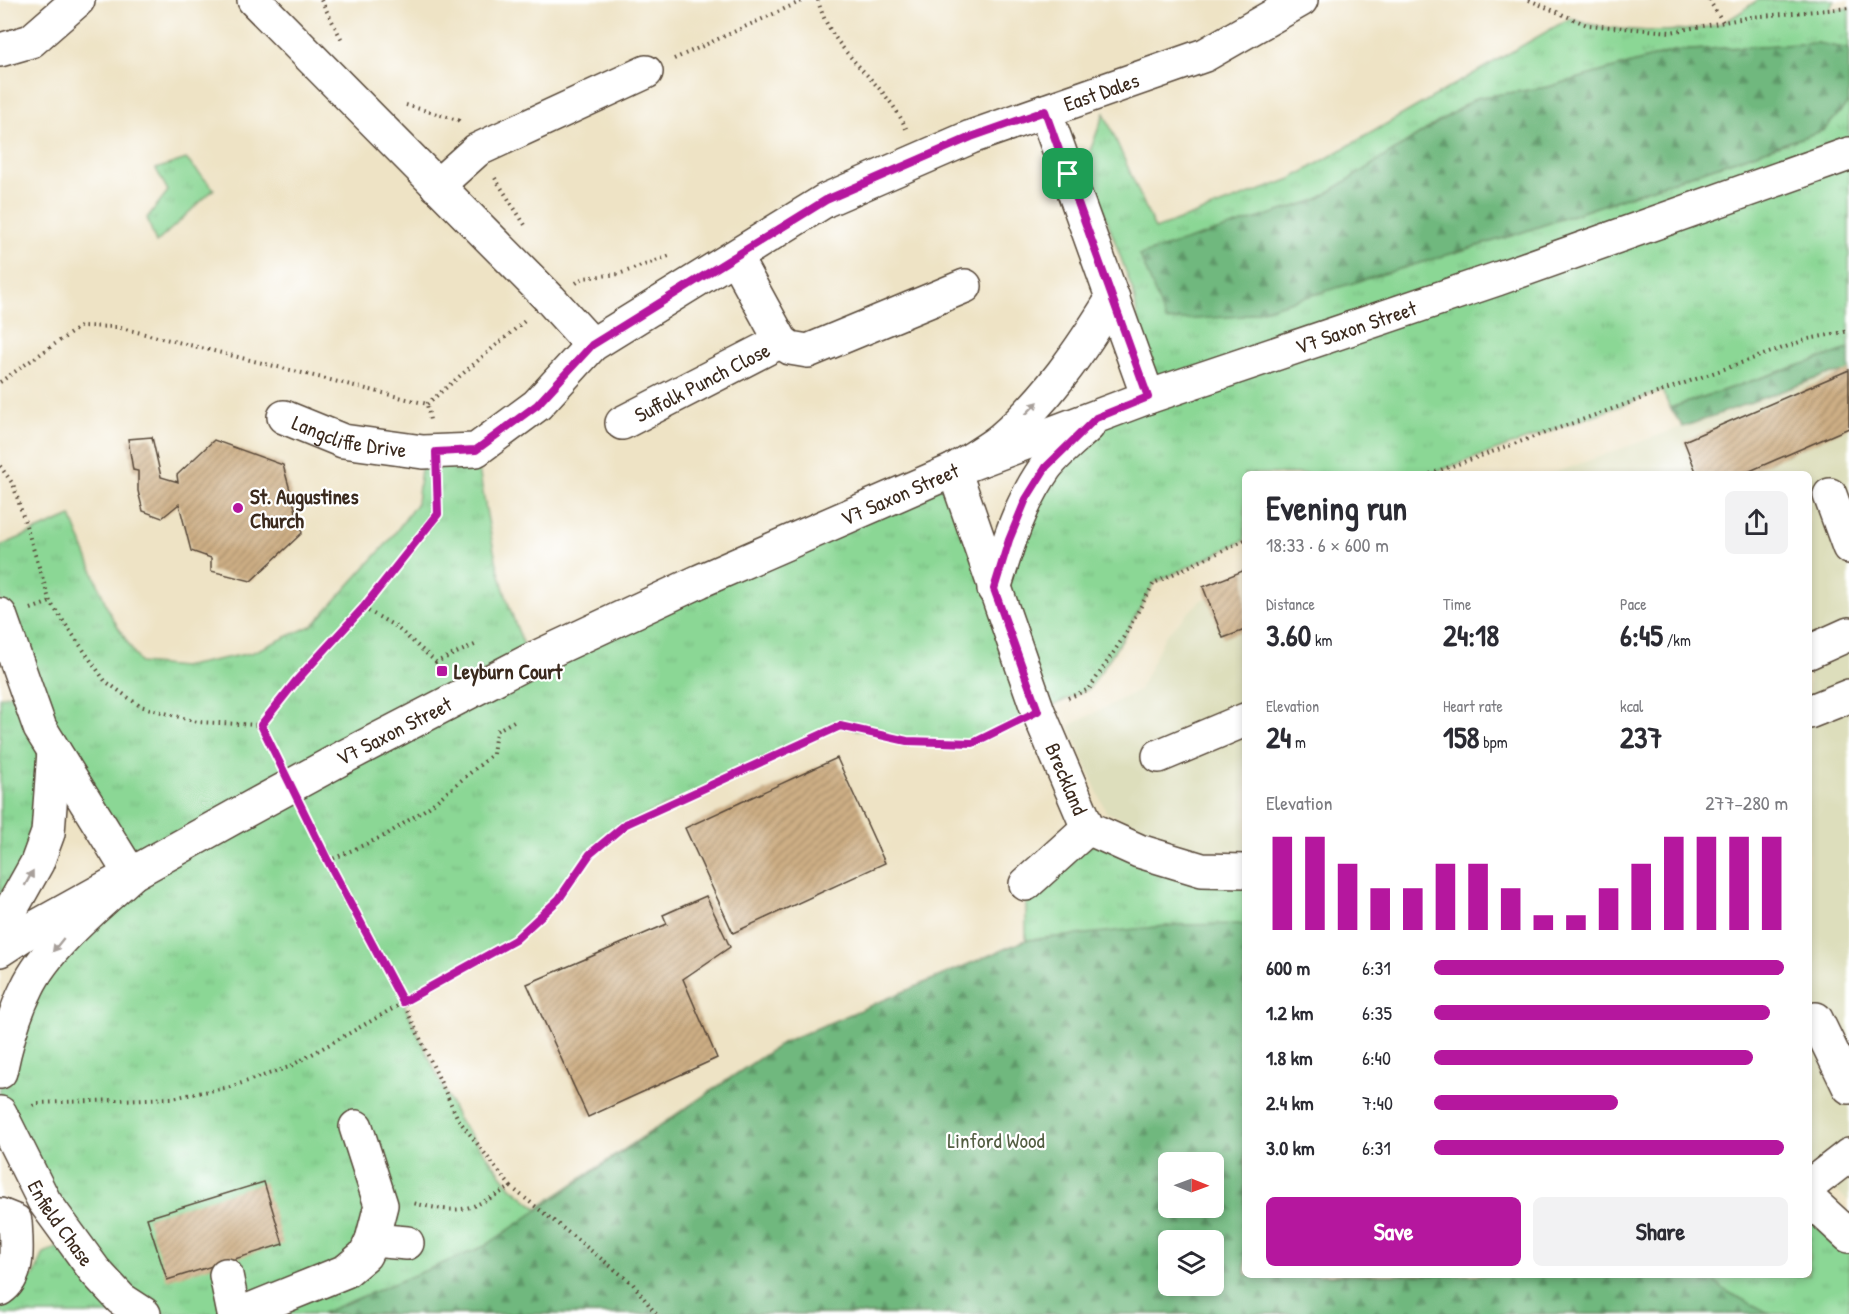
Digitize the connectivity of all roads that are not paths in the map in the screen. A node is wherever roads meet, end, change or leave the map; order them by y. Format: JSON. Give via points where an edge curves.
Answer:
{"nodes":[{"id":1,"x":78,"y":0,"type":"edge"},
{"id":2,"x":1301,"y":0,"type":"edge"},
{"id":3,"x":265,"y":4,"type":"edge"},
{"id":4,"x":0,"y":50,"type":"edge"},
{"id":5,"x":646,"y":72,"type":"road end"},
{"id":6,"x":1045,"y":111,"type":"junction"},
{"id":7,"x":1849,"y":154,"type":"edge"},
{"id":8,"x":437,"y":186,"type":"junction"},
{"id":9,"x":735,"y":257,"type":"junction"},
{"id":10,"x":965,"y":286,"type":"dead end"},
{"id":11,"x":1113,"y":298,"type":"junction"},
{"id":12,"x":781,"y":341,"type":"junction"},
{"id":13,"x":592,"y":345,"type":"junction"},
{"id":14,"x":1148,"y":397,"type":"junction"},
{"id":15,"x":284,"y":417,"type":"dead end"},
{"id":16,"x":1096,"y":418,"type":"junction"},
{"id":17,"x":622,"y":423,"type":"dead end"},
{"id":18,"x":954,"y":470,"type":"junction"},
{"id":19,"x":1830,"y":495,"type":"dead end"},
{"id":20,"x":1849,"y":547,"type":"edge"},
{"id":21,"x":994,"y":589,"type":"junction"},
{"id":22,"x":0,"y":615,"type":"edge"},
{"id":23,"x":1849,"y":634,"type":"edge"},
{"id":24,"x":1812,"y":651,"type":"edge"},
{"id":25,"x":13,"y":694,"type":"edge"},
{"id":26,"x":1849,"y":696,"type":"edge"},
{"id":27,"x":1812,"y":711,"type":"edge"},
{"id":28,"x":1242,"y":721,"type":"edge"},
{"id":29,"x":54,"y":751,"type":"junction"},
{"id":30,"x":1159,"y":756,"type":"dead end"},
{"id":31,"x":1088,"y":828,"type":"junction"},
{"id":32,"x":1242,"y":871,"type":"edge"},
{"id":33,"x":130,"y":875,"type":"junction"},
{"id":34,"x":1026,"y":884,"type":"dead end"},
{"id":35,"x":0,"y":929,"type":"edge"},
{"id":36,"x":0,"y":950,"type":"edge"},
{"id":37,"x":1816,"y":1019,"type":"dead end"},
{"id":38,"x":0,"y":1072,"type":"edge"},
{"id":39,"x":1849,"y":1087,"type":"edge"},
{"id":40,"x":4,"y":1120,"type":"edge"},
{"id":41,"x":356,"y":1127,"type":"dead end"},
{"id":42,"x":1849,"y":1155,"type":"edge"},
{"id":43,"x":1812,"y":1184,"type":"edge"},
{"id":44,"x":44,"y":1201,"type":"junction"},
{"id":45,"x":1812,"y":1202,"type":"edge"},
{"id":46,"x":7,"y":1218,"type":"edge"},
{"id":47,"x":376,"y":1227,"type":"junction"},
{"id":48,"x":1849,"y":1236,"type":"edge"},
{"id":49,"x":407,"y":1243,"type":"dead end"},
{"id":50,"x":226,"y":1275,"type":"dead end"},
{"id":51,"x":0,"y":1289,"type":"edge"},
{"id":52,"x":144,"y":1314,"type":"edge"},
{"id":53,"x":234,"y":1314,"type":"edge"},
{"id":54,"x":240,"y":1314,"type":"edge"}],
"edges":[{"from":1,"to":4,"type":"street","via":[[31,41]]},
{"from":2,"to":6,"type":"street","name":"East Dales","via":[[1205,55]]},
{"from":3,"to":8,"type":"street"},
{"from":5,"to":8,"type":"street","via":[[477,150]]},
{"from":6,"to":9,"type":"street","name":"Langcliffe Drive","via":[[971,137],[826,200]]},
{"from":6,"to":11,"type":"street","name":"East Dales"},
{"from":7,"to":14,"type":"street","name":"V7 Saxon Street"},
{"from":8,"to":13,"type":"street"},
{"from":9,"to":12,"type":"street","name":"Suffolk Punch Close"},
{"from":9,"to":13,"type":"street","name":"Langcliffe Drive"},
{"from":10,"to":12,"type":"street","name":"Suffolk Punch Close","via":[[808,351],[790,348]]},
{"from":11,"to":14,"type":"street","name":"East Dales"},
{"from":18,"to":11,"type":"street","one_way":true,"via":[[999,440],[1039,400],[1077,357]]},
{"from":12,"to":17,"type":"street","name":"Suffolk Punch Close"},
{"from":13,"to":15,"type":"street","name":"Langcliffe Drive","via":[[537,405],[476,450],[436,452],[343,441]]},
{"from":14,"to":16,"type":"street","name":"V7 Saxon Street"},
{"from":16,"to":18,"type":"street","name":"V7 Saxon Street"},
{"from":16,"to":21,"type":"street","via":[[1046,467],[1026,499]]},
{"from":18,"to":21,"type":"street","name":"Breckland"},
{"from":18,"to":33,"type":"street","name":"V7 Saxon Street","bridge":true,"via":[[531,660]]},
{"from":19,"to":20,"type":"street"},
{"from":21,"to":31,"type":"street","name":"Breckland","via":[[1038,711]]},
{"from":22,"to":25,"type":"street"},
{"from":23,"to":24,"type":"street"},
{"from":25,"to":29,"type":"street"},
{"from":26,"to":27,"type":"street"},
{"from":28,"to":30,"type":"street"},
{"from":29,"to":33,"type":"street"},
{"from":35,"to":29,"type":"street","one_way":true,"via":[[37,863],[48,833]]},
{"from":31,"to":32,"type":"street","name":"Breckland","via":[[1139,851],[1202,870]]},
{"from":31,"to":34,"type":"street"},
{"from":33,"to":36,"type":"street","name":"V7 Saxon Street"},
{"from":33,"to":38,"type":"street","one_way":true,"via":[[61,941],[27,986],[5,1045]]},
{"from":37,"to":39,"type":"street"},
{"from":40,"to":44,"type":"street","name":"Enfield Chase"},
{"from":41,"to":47,"type":"street","via":[[381,1205]]},
{"from":42,"to":43,"type":"street"},
{"from":44,"to":46,"type":"street"},
{"from":44,"to":52,"type":"street","name":"Enfield Chase","via":[[95,1271],[121,1299]]},
{"from":45,"to":48,"type":"street"},
{"from":46,"to":51,"type":"street","via":[[16,1258],[9,1283]]},
{"from":47,"to":49,"type":"street"},
{"from":47,"to":54,"type":"street","via":[[365,1255],[346,1271]]},
{"from":50,"to":53,"type":"street"}]}
